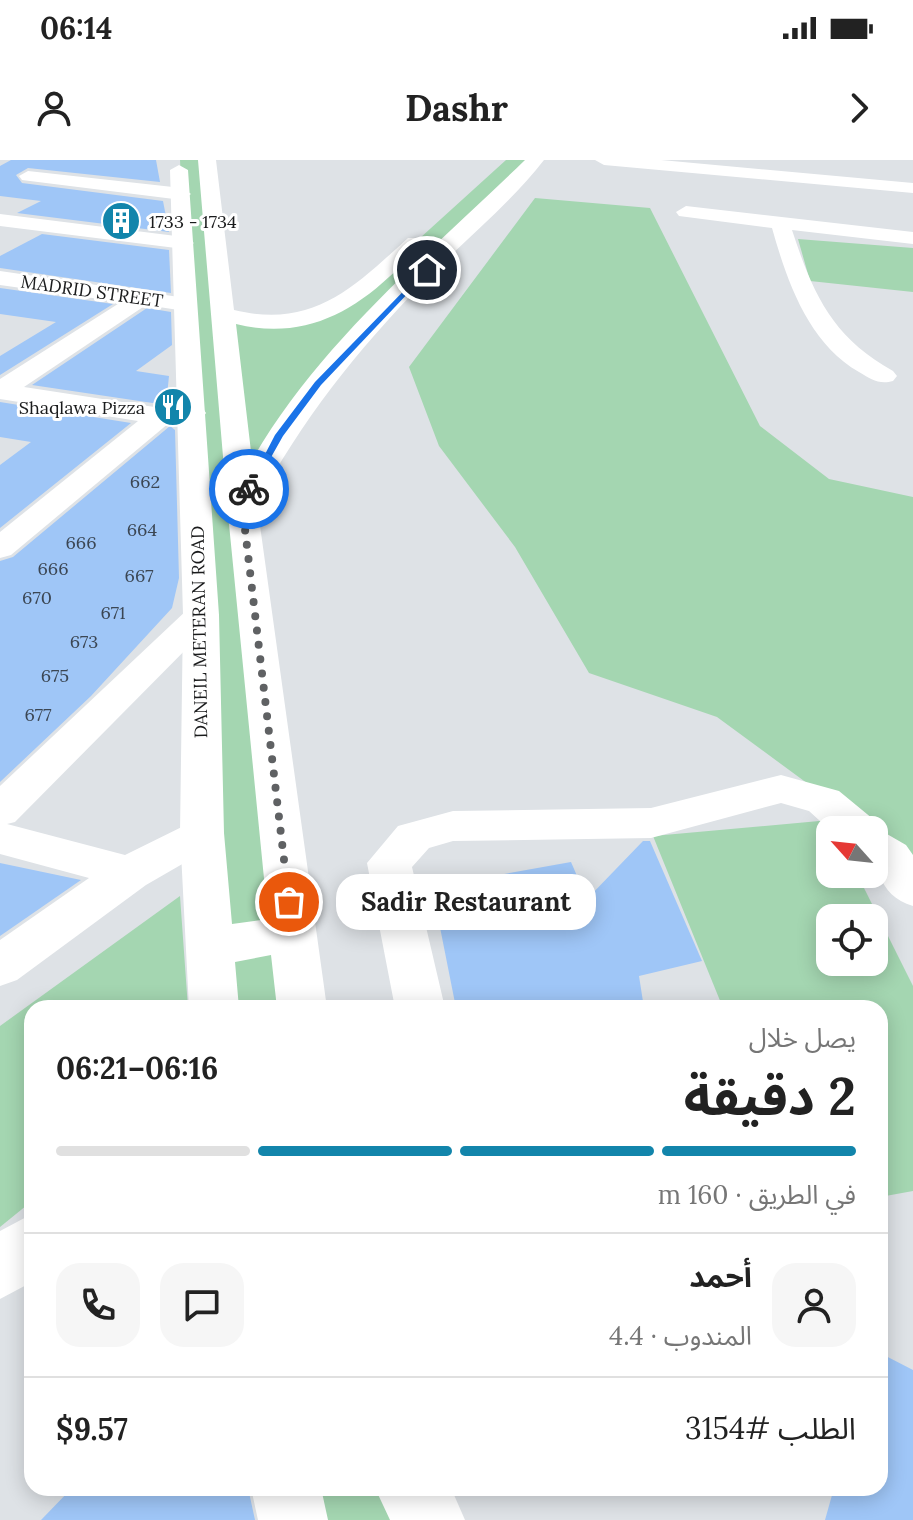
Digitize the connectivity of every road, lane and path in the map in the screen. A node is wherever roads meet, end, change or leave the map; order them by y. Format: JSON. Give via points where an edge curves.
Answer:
{"nodes":[{"id":1,"x":62,"y":160,"type":"edge"},
{"id":2,"x":177,"y":160,"type":"edge"},
{"id":3,"x":207,"y":160,"type":"edge"},
{"id":4,"x":506,"y":160,"type":"edge"},
{"id":5,"x":535,"y":160,"type":"edge"},
{"id":6,"x":604,"y":160,"type":"edge"},
{"id":7,"x":662,"y":162,"type":"edge"},
{"id":8,"x":482,"y":181,"type":"dead end"},
{"id":9,"x":913,"y":188,"type":"edge"},
{"id":10,"x":182,"y":194,"type":"junction"},
{"id":11,"x":686,"y":212,"type":"dead end"},
{"id":12,"x":0,"y":220,"type":"edge"},
{"id":13,"x":436,"y":223,"type":"dead end"},
{"id":14,"x":780,"y":223,"type":"junction"},
{"id":15,"x":95,"y":232,"type":"junction"},
{"id":16,"x":913,"y":238,"type":"edge"},
{"id":17,"x":184,"y":243,"type":"junction"},
{"id":18,"x":1,"y":278,"type":"edge"},
{"id":19,"x":142,"y":298,"type":"junction"},
{"id":20,"x":185,"y":304,"type":"junction"},
{"id":21,"x":223,"y":314,"type":"junction"},
{"id":22,"x":0,"y":358,"type":"edge"},
{"id":23,"x":40,"y":365,"type":"junction"},
{"id":24,"x":884,"y":376,"type":"dead end"},
{"id":25,"x":0,"y":391,"type":"edge"},
{"id":26,"x":177,"y":415,"type":"junction"},
{"id":27,"x":242,"y":504,"type":"junction"},
{"id":28,"x":0,"y":548,"type":"edge"},
{"id":29,"x":201,"y":615,"type":"junction"},
{"id":30,"x":0,"y":811,"type":"edge"},
{"id":31,"x":842,"y":816,"type":"edge"},
{"id":32,"x":202,"y":833,"type":"junction"},
{"id":33,"x":0,"y":838,"type":"edge"},
{"id":34,"x":888,"y":855,"type":"edge"},
{"id":35,"x":130,"y":873,"type":"junction"},
{"id":36,"x":913,"y":889,"type":"edge"},
{"id":37,"x":293,"y":933,"type":"junction"},
{"id":38,"x":210,"y":947,"type":"junction"},
{"id":39,"x":0,"y":966,"type":"edge"},
{"id":40,"x":213,"y":1000,"type":"edge"},
{"id":41,"x":301,"y":1000,"type":"edge"},
{"id":42,"x":418,"y":1000,"type":"edge"},
{"id":43,"x":24,"y":1250,"type":"edge"},
{"id":44,"x":0,"y":1269,"type":"edge"},
{"id":45,"x":288,"y":1496,"type":"edge"},
{"id":46,"x":415,"y":1496,"type":"edge"},
{"id":47,"x":293,"y":1520,"type":"edge"},
{"id":48,"x":430,"y":1520,"type":"edge"}],
"edges":[{"from":1,"to":10,"type":"main road","via":[[21,179]]},
{"from":2,"to":10,"type":"main road","name":"DANEIL METERAN ROAD"},
{"from":3,"to":21,"type":"main road"},
{"from":4,"to":8,"type":"main road"},
{"from":5,"to":27,"type":"main road","via":[[318,384],[273,445]]},
{"from":6,"to":7,"type":"main road"},
{"from":7,"to":9,"type":"main road","via":[[885,179]]},
{"from":10,"to":17,"type":"main road","name":"DANEIL METERAN ROAD"},
{"from":11,"to":14,"type":"main road"},
{"from":12,"to":15,"type":"main road"},
{"from":13,"to":21,"type":"main road","via":[[355,297],[326,314],[286,325]]},
{"from":14,"to":16,"type":"main road"},
{"from":14,"to":24,"type":"main road","via":[[810,308],[863,364]]},
{"from":15,"to":17,"type":"main road"},
{"from":15,"to":18,"type":"main road"},
{"from":17,"to":20,"type":"main road","name":"DANEIL METERAN ROAD"},
{"from":18,"to":19,"type":"main road","name":"MADRID STREET"},
{"from":19,"to":20,"type":"main road","name":"MADRID STREET"},
{"from":19,"to":23,"type":"main road"},
{"from":20,"to":26,"type":"main road","name":"DANEIL METERAN ROAD"},
{"from":21,"to":27,"type":"main road"},
{"from":22,"to":23,"type":"main road"},
{"from":23,"to":25,"type":"main road"},
{"from":25,"to":26,"type":"main road"},
{"from":26,"to":28,"type":"main road"},
{"from":26,"to":29,"type":"main road","name":"DANEIL METERAN ROAD"},
{"from":27,"to":37,"type":"main road"},
{"from":29,"to":30,"type":"main road"},
{"from":29,"to":32,"type":"main road","name":"DANEIL METERAN ROAD"},
{"from":31,"to":42,"type":"main road","via":[[824,801],[781,789],[651,823],[453,826],[414,837],[389,863]]},
{"from":32,"to":35,"type":"main road"},
{"from":32,"to":38,"type":"main road","name":"DANEIL METERAN ROAD"},
{"from":33,"to":35,"type":"main road"},
{"from":34,"to":36,"type":"main road"},
{"from":35,"to":39,"type":"main road"},
{"from":37,"to":38,"type":"main road"},
{"from":37,"to":41,"type":"main road"},
{"from":38,"to":40,"type":"main road","name":"DANEIL METERAN ROAD"},
{"from":43,"to":44,"type":"main road"},
{"from":45,"to":47,"type":"main road"},
{"from":46,"to":48,"type":"main road"}]}
